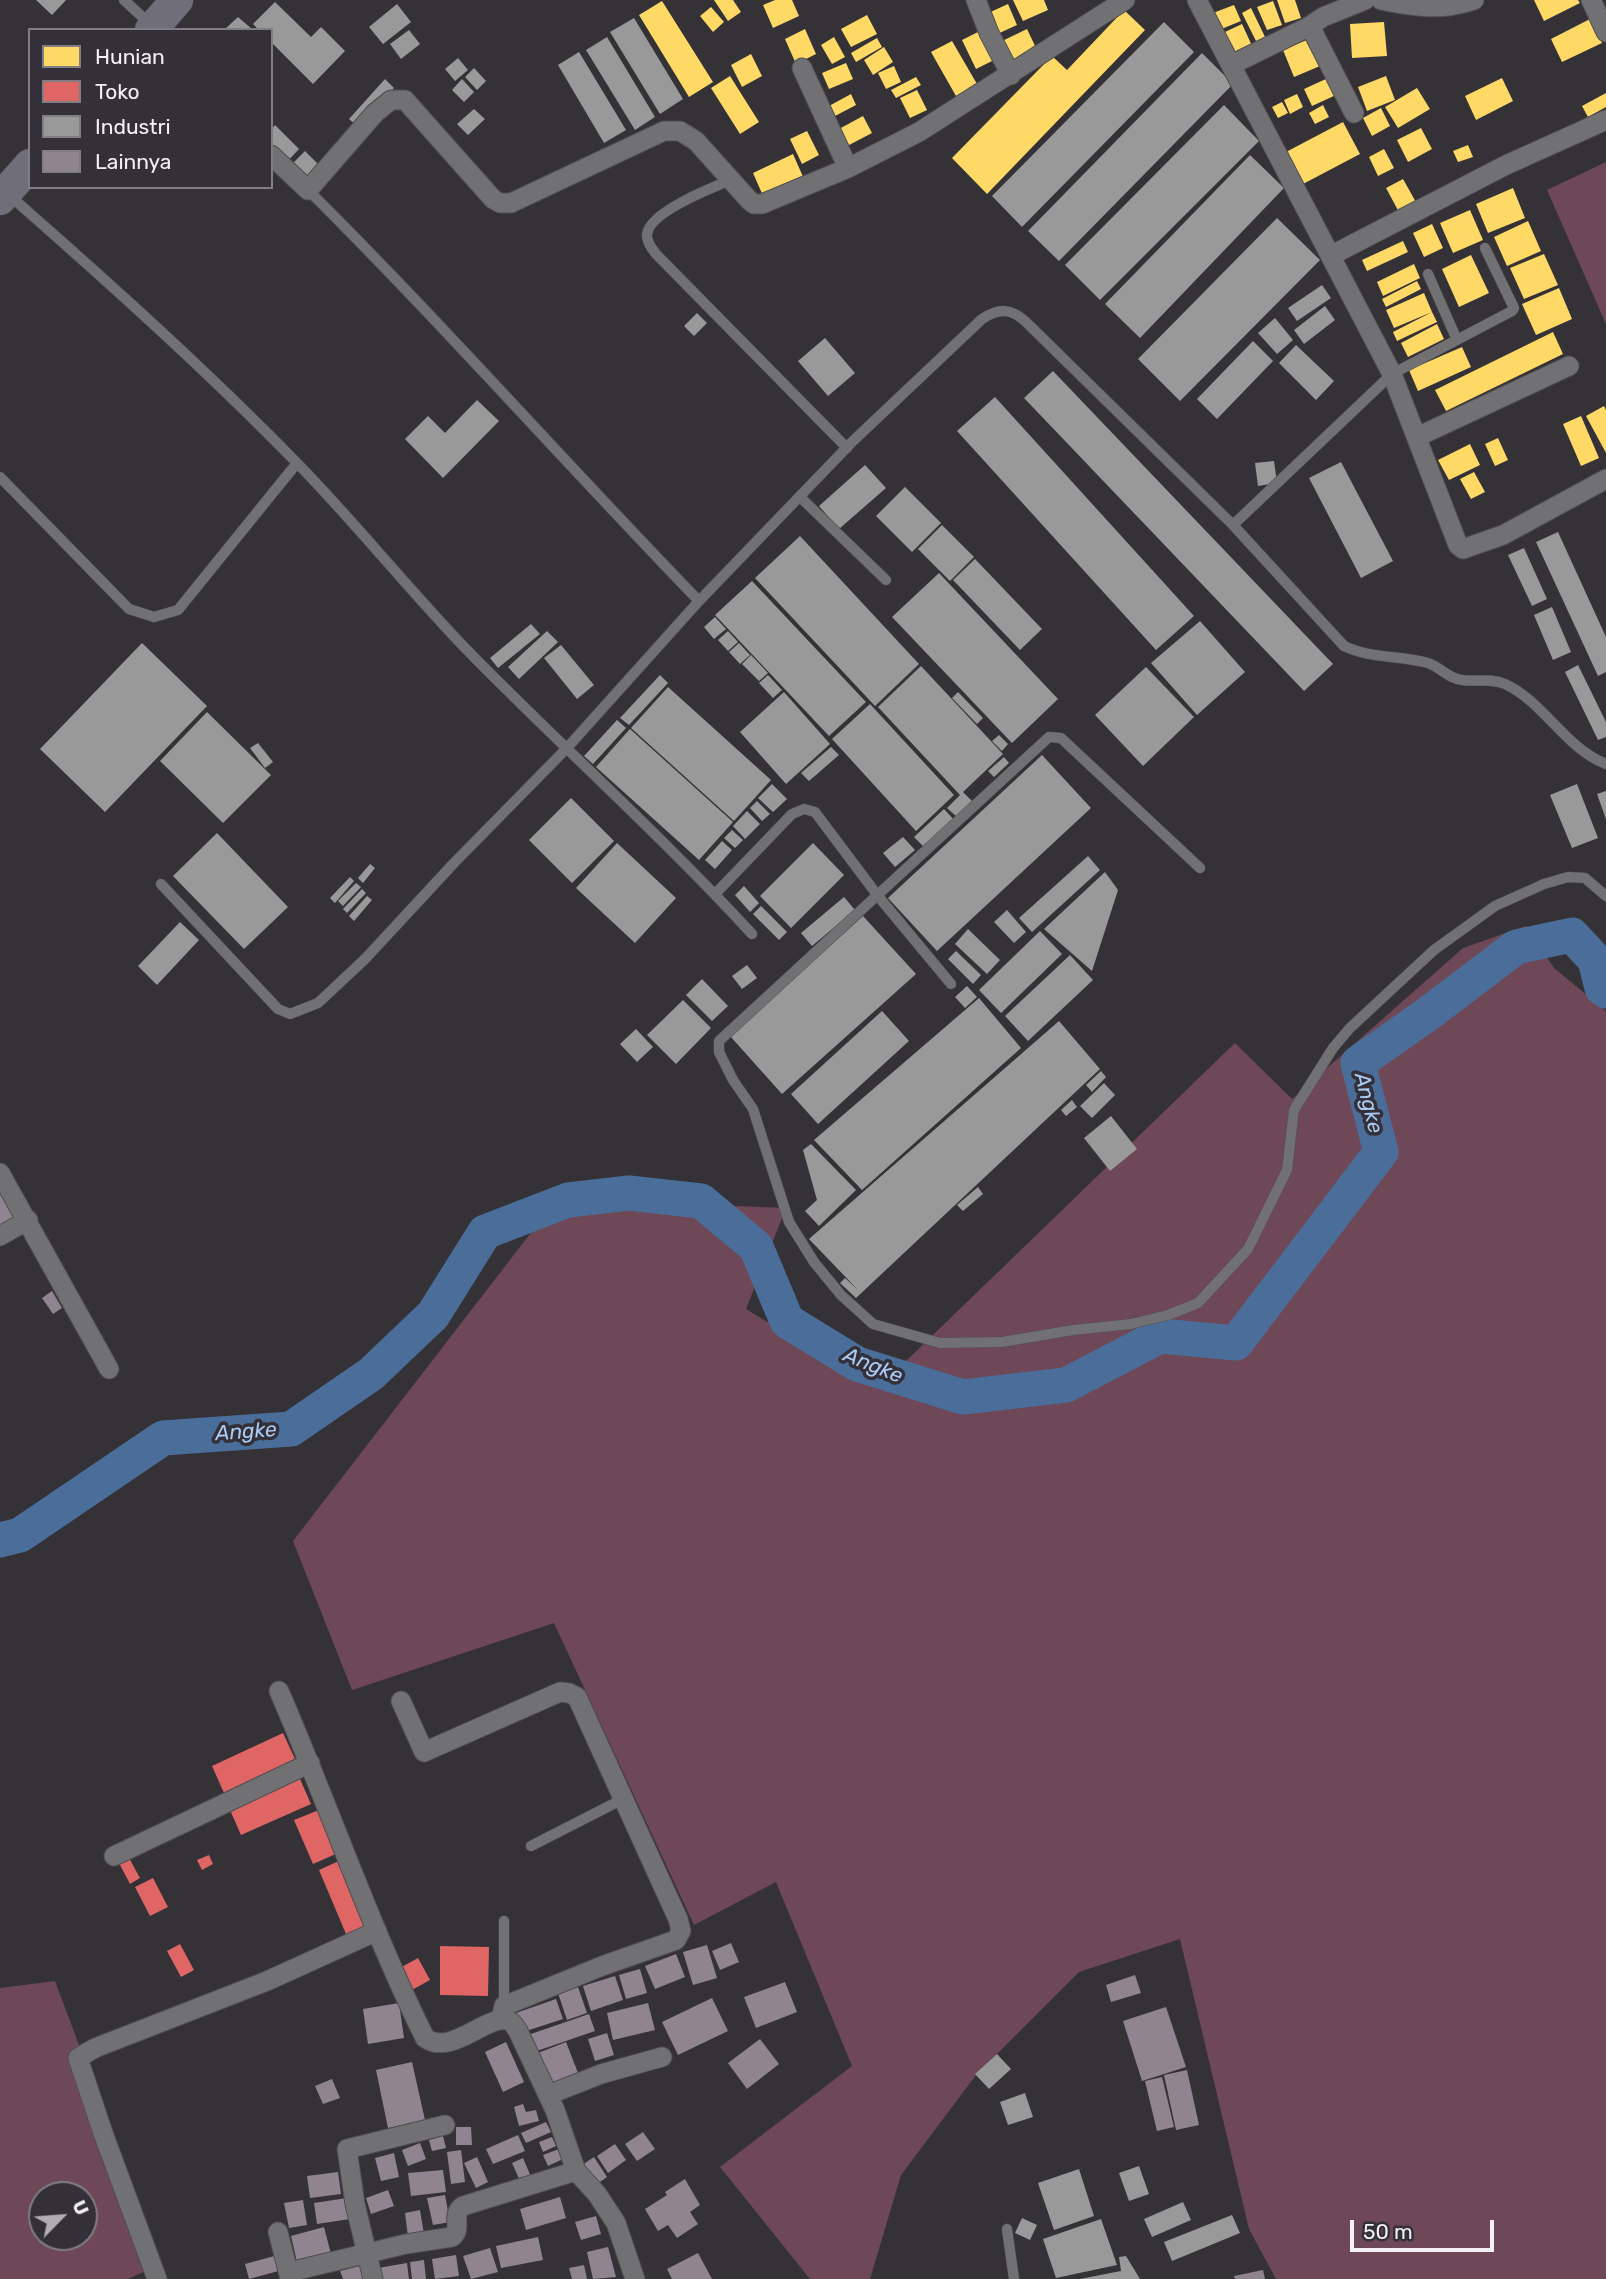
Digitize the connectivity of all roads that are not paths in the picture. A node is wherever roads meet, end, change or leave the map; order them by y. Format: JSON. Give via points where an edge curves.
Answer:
{"nodes":[{"id":1,"x":124,"y":0,"type":"edge"},
{"id":2,"x":177,"y":0,"type":"edge"},
{"id":3,"x":976,"y":0,"type":"edge"},
{"id":4,"x":1125,"y":0,"type":"edge"},
{"id":5,"x":1197,"y":0,"type":"edge"},
{"id":6,"x":1364,"y":0,"type":"edge"},
{"id":7,"x":1381,"y":0,"type":"edge"},
{"id":8,"x":1474,"y":0,"type":"edge"},
{"id":9,"x":1591,"y":0,"type":"edge"},
{"id":10,"x":1310,"y":26,"type":"junction"},
{"id":11,"x":152,"y":28,"type":"edge"},
{"id":12,"x":1606,"y":32,"type":"edge"},
{"id":13,"x":1231,"y":65,"type":"junction"},
{"id":14,"x":802,"y":68,"type":"dead end"},
{"id":15,"x":1011,"y":75,"type":"junction"},
{"id":16,"x":1354,"y":113,"type":"dead end"},
{"id":17,"x":1606,"y":120,"type":"edge"},
{"id":18,"x":273,"y":157,"type":"edge"},
{"id":19,"x":28,"y":167,"type":"edge"},
{"id":20,"x":848,"y":168,"type":"junction"},
{"id":21,"x":731,"y":180,"type":"junction"},
{"id":22,"x":308,"y":190,"type":"junction"},
{"id":23,"x":2,"y":193,"type":"edge"},
{"id":24,"x":1485,"y":248,"type":"dead end"},
{"id":25,"x":1332,"y":255,"type":"junction"},
{"id":26,"x":1428,"y":274,"type":"dead end"},
{"id":27,"x":1457,"y":340,"type":"junction"},
{"id":28,"x":1570,"y":366,"type":"dead end"},
{"id":29,"x":1392,"y":374,"type":"junction"},
{"id":30,"x":1417,"y":438,"type":"junction"},
{"id":31,"x":847,"y":448,"type":"junction"},
{"id":32,"x":297,"y":463,"type":"junction"},
{"id":33,"x":0,"y":477,"type":"edge"},
{"id":34,"x":1606,"y":479,"type":"edge"},
{"id":35,"x":800,"y":497,"type":"junction"},
{"id":36,"x":1233,"y":525,"type":"junction"},
{"id":37,"x":886,"y":580,"type":"dead end"},
{"id":38,"x":699,"y":600,"type":"junction"},
{"id":39,"x":566,"y":750,"type":"junction"},
{"id":40,"x":1606,"y":764,"type":"edge"},
{"id":41,"x":1200,"y":868,"type":"dead end"},
{"id":42,"x":161,"y":884,"type":"dead end"},
{"id":43,"x":715,"y":894,"type":"junction"},
{"id":44,"x":878,"y":896,"type":"junction"},
{"id":45,"x":1606,"y":897,"type":"edge"},
{"id":46,"x":752,"y":934,"type":"dead end"},
{"id":47,"x":951,"y":984,"type":"dead end"},
{"id":48,"x":0,"y":1173,"type":"edge"},
{"id":49,"x":28,"y":1220,"type":"junction"},
{"id":50,"x":0,"y":1236,"type":"edge"},
{"id":51,"x":109,"y":1368,"type":"dead end"},
{"id":52,"x":279,"y":1691,"type":"dead end"},
{"id":53,"x":401,"y":1702,"type":"dead end"},
{"id":54,"x":310,"y":1763,"type":"junction"},
{"id":55,"x":623,"y":1799,"type":"junction"},
{"id":56,"x":531,"y":1846,"type":"dead end"},
{"id":57,"x":114,"y":1856,"type":"dead end"},
{"id":58,"x":505,"y":1921,"type":"dead end"},
{"id":59,"x":377,"y":1931,"type":"junction"},
{"id":60,"x":502,"y":2013,"type":"junction"},
{"id":61,"x":662,"y":2057,"type":"dead end"},
{"id":62,"x":548,"y":2095,"type":"junction"},
{"id":63,"x":445,"y":2125,"type":"dead end"},
{"id":64,"x":576,"y":2171,"type":"junction"},
{"id":65,"x":1007,"y":2229,"type":"dead end"},
{"id":66,"x":278,"y":2232,"type":"dead end"},
{"id":67,"x":367,"y":2254,"type":"junction"},
{"id":68,"x":289,"y":2276,"type":"edge"},
{"id":69,"x":157,"y":2279,"type":"edge"},
{"id":70,"x":373,"y":2279,"type":"edge"},
{"id":71,"x":635,"y":2279,"type":"edge"},
{"id":72,"x":1014,"y":2279,"type":"edge"}],
"edges":[{"from":1,"to":11,"type":"lane"},
{"from":2,"to":11,"type":"main road"},
{"from":3,"to":15,"type":"street"},
{"from":4,"to":15,"type":"street"},
{"from":5,"to":13,"type":"street"},
{"from":6,"to":10,"type":"street"},
{"from":7,"to":8,"type":"street","via":[[1444,8]]},
{"from":9,"to":12,"type":"street"},
{"from":10,"to":13,"type":"street"},
{"from":10,"to":16,"type":"street"},
{"from":13,"to":25,"type":"street"},
{"from":14,"to":20,"type":"street"},
{"from":15,"to":20,"type":"street","via":[[919,132]]},
{"from":17,"to":25,"type":"street","via":[[1506,165]]},
{"from":18,"to":22,"type":"street"},
{"from":19,"to":23,"type":"main road"},
{"from":20,"to":21,"type":"street","via":[[762,204],[754,204]]},
{"from":21,"to":22,"type":"street","via":[[695,141],[680,131],[664,131],[511,203],[500,204],[412,106],[405,100],[391,100]]},
{"from":21,"to":31,"type":"lane","via":[[667,212],[655,221],[647,239],[656,254]]},
{"from":22,"to":38,"type":"lane"},
{"from":23,"to":32,"type":"lane","via":[[146,316]]},
{"from":24,"to":27,"type":"lane","via":[[1514,308]]},
{"from":25,"to":29,"type":"street"},
{"from":26,"to":27,"type":"lane"},
{"from":27,"to":29,"type":"lane"},
{"from":28,"to":30,"type":"street"},
{"from":29,"to":30,"type":"street"},
{"from":29,"to":36,"type":"lane"},
{"from":30,"to":34,"type":"street","via":[[1454,539],[1463,549],[1503,535]]},
{"from":31,"to":35,"type":"lane"},
{"from":31,"to":36,"type":"lane","via":[[982,318],[1004,310],[1016,313]]},
{"from":32,"to":33,"type":"lane","via":[[178,610],[154,617],[129,609]]},
{"from":32,"to":39,"type":"lane","via":[[464,647]]},
{"from":35,"to":37,"type":"lane"},
{"from":35,"to":38,"type":"lane"},
{"from":36,"to":40,"type":"lane","via":[[1344,646],[1361,654],[1427,663],[1460,680],[1505,684],[1583,751]]},
{"from":38,"to":39,"type":"lane"},
{"from":39,"to":42,"type":"lane","via":[[365,959],[318,1003],[301,1011],[289,1014],[278,1009]]},
{"from":39,"to":43,"type":"lane"},
{"from":41,"to":44,"type":"lane","via":[[1061,738],[1049,737]]},
{"from":43,"to":44,"type":"lane","via":[[792,814],[804,809],[815,812]]},
{"from":43,"to":46,"type":"lane"},
{"from":44,"to":45,"type":"lane","via":[[719,1041],[719,1052],[753,1109],[789,1222],[814,1262],[873,1324],[940,1343],[1002,1342],[1131,1324],[1198,1303],[1248,1249],[1287,1170],[1294,1110],[1350,1028],[1434,950],[1495,906],[1568,877],[1585,878]]},
{"from":44,"to":47,"type":"lane"},
{"from":48,"to":49,"type":"street"},
{"from":49,"to":50,"type":"street"},
{"from":49,"to":51,"type":"street"},
{"from":52,"to":54,"type":"street"},
{"from":53,"to":55,"type":"street","via":[[424,1752],[560,1692],[569,1693],[577,1697]]},
{"from":54,"to":57,"type":"street"},
{"from":54,"to":59,"type":"street"},
{"from":55,"to":56,"type":"lane"},
{"from":55,"to":60,"type":"street","via":[[681,1931],[676,1940],[601,1966]]},
{"from":58,"to":60,"type":"lane"},
{"from":59,"to":60,"type":"street","via":[[425,2038],[433,2043],[449,2042]]},
{"from":59,"to":69,"type":"street","via":[[78,2058]]},
{"from":60,"to":62,"type":"street","via":[[519,2031]]},
{"from":61,"to":62,"type":"street"},
{"from":62,"to":64,"type":"street"},
{"from":63,"to":67,"type":"street","via":[[347,2149]]},
{"from":64,"to":67,"type":"street","via":[[463,2207],[458,2210],[452,2237]]},
{"from":64,"to":71,"type":"street","via":[[616,2223]]},
{"from":65,"to":72,"type":"lane"},
{"from":66,"to":68,"type":"street"},
{"from":67,"to":68,"type":"street"},
{"from":67,"to":70,"type":"street"}]}
